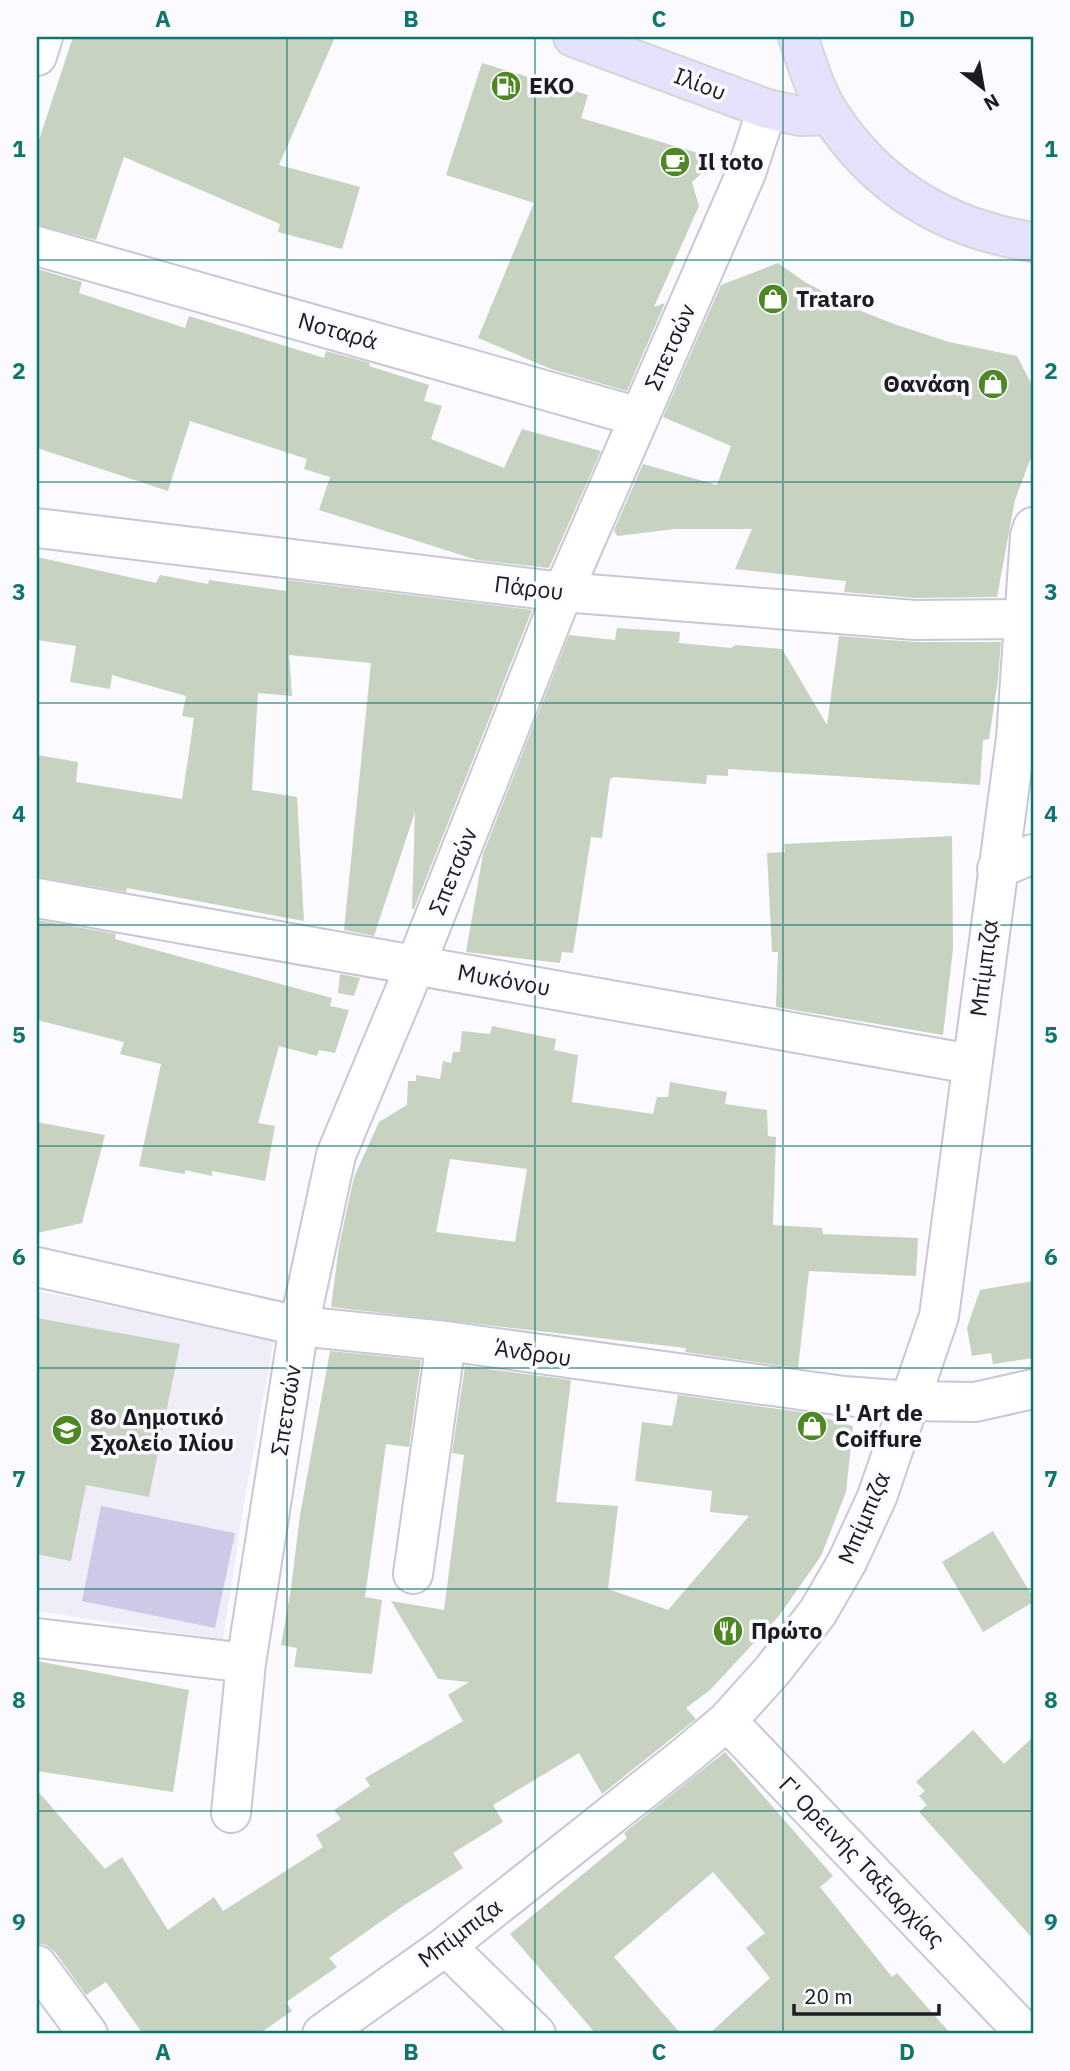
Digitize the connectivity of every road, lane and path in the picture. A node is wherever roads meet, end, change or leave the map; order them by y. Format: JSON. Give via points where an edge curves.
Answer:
{"nodes":[{"id":1,"x":43,"y":37,"type":"edge"},
{"id":2,"x":573,"y":37,"type":"edge"},
{"id":3,"x":601,"y":37,"type":"edge"},
{"id":4,"x":650,"y":37,"type":"edge"},
{"id":5,"x":798,"y":37,"type":"edge"},
{"id":6,"x":37,"y":56,"type":"edge"},
{"id":7,"x":767,"y":109,"type":"junction"},
{"id":8,"x":830,"y":115,"type":"junction"},
{"id":9,"x":1033,"y":242,"type":"edge"},
{"id":10,"x":37,"y":246,"type":"edge"},
{"id":11,"x":639,"y":417,"type":"junction"},
{"id":12,"x":1033,"y":527,"type":"edge"},
{"id":13,"x":37,"y":528,"type":"edge"},
{"id":14,"x":563,"y":593,"type":"junction"},
{"id":15,"x":1023,"y":619,"type":"junction"},
{"id":16,"x":1024,"y":749,"type":"edge"},
{"id":17,"x":1033,"y":854,"type":"edge"},
{"id":18,"x":997,"y":869,"type":"junction"},
{"id":19,"x":37,"y":898,"type":"edge"},
{"id":20,"x":416,"y":964,"type":"junction"},
{"id":21,"x":971,"y":1064,"type":"junction"},
{"id":22,"x":37,"y":1267,"type":"edge"},
{"id":23,"x":299,"y":1326,"type":"junction"},
{"id":24,"x":446,"y":1342,"type":"junction"},
{"id":25,"x":1033,"y":1389,"type":"edge"},
{"id":26,"x":910,"y":1401,"type":"junction"},
{"id":27,"x":413,"y":1574,"type":"dead end"},
{"id":28,"x":37,"y":1638,"type":"edge"},
{"id":29,"x":246,"y":1663,"type":"junction"},
{"id":30,"x":727,"y":1721,"type":"junction"},
{"id":31,"x":231,"y":1813,"type":"dead end"},
{"id":32,"x":446,"y":1945,"type":"junction"},
{"id":33,"x":37,"y":1965,"type":"edge"},
{"id":34,"x":88,"y":2034,"type":"edge"},
{"id":35,"x":322,"y":2034,"type":"edge"},
{"id":36,"x":536,"y":2034,"type":"edge"},
{"id":37,"x":1027,"y":2034,"type":"edge"}],
"edges":[{"from":1,"to":6,"type":"street"},
{"from":2,"to":7,"type":"main road","name":"Ιλίου"},
{"from":3,"to":4,"type":"main road"},
{"from":5,"to":8,"type":"main road"},
{"from":7,"to":8,"type":"main road","name":"Ιλίου","via":[[800,116]]},
{"from":7,"to":11,"type":"street","name":"Σπετσών","via":[[736,196]]},
{"from":8,"to":9,"type":"main road","via":[[863,158],[903,193],[949,219],[999,237]]},
{"from":10,"to":11,"type":"street","name":"Νοταρά"},
{"from":11,"to":14,"type":"street","name":"Σπετσών"},
{"from":12,"to":15,"type":"street","name":"Μπίμπιζα"},
{"from":13,"to":14,"type":"street","name":"Πάρου"},
{"from":14,"to":15,"type":"street","name":"Πάρου","via":[[915,621]]},
{"from":14,"to":20,"type":"street","name":"Σπετσών"},
{"from":15,"to":16,"type":"street","name":"Μπίμπιζα"},
{"from":16,"to":18,"type":"street","name":"Μπίμπιζα"},
{"from":17,"to":18,"type":"street"},
{"from":18,"to":21,"type":"street","name":"Μπίμπιζα"},
{"from":19,"to":20,"type":"street","name":"Μυκόνου"},
{"from":20,"to":21,"type":"street","name":"Μυκόνου"},
{"from":20,"to":23,"type":"street","name":"Σπετσών","via":[[336,1155]]},
{"from":21,"to":26,"type":"street","name":"Μπίμπιζα","via":[[939,1316]]},
{"from":22,"to":23,"type":"street","name":"Άνδρου"},
{"from":23,"to":24,"type":"street","name":"Άνδρου"},
{"from":23,"to":29,"type":"street","name":"Σπετσών"},
{"from":24,"to":26,"type":"street","name":"Άνδρου"},
{"from":24,"to":27,"type":"street"},
{"from":25,"to":26,"type":"street","name":"Άνδρου","via":[[975,1402]]},
{"from":26,"to":30,"type":"street","name":"Μπίμπιζα","via":[[877,1497],[847,1562],[818,1612]]},
{"from":28,"to":29,"type":"street"},
{"from":29,"to":31,"type":"street","name":"Σπετσών"},
{"from":30,"to":32,"type":"street","name":"Μπίμπιζα"},
{"from":30,"to":37,"type":"street","name":"Γ' Ορεινής Ταξιαρχίας"},
{"from":32,"to":35,"type":"street","name":"Μπίμπιζα"},
{"from":32,"to":36,"type":"street"},
{"from":33,"to":34,"type":"street"}]}
